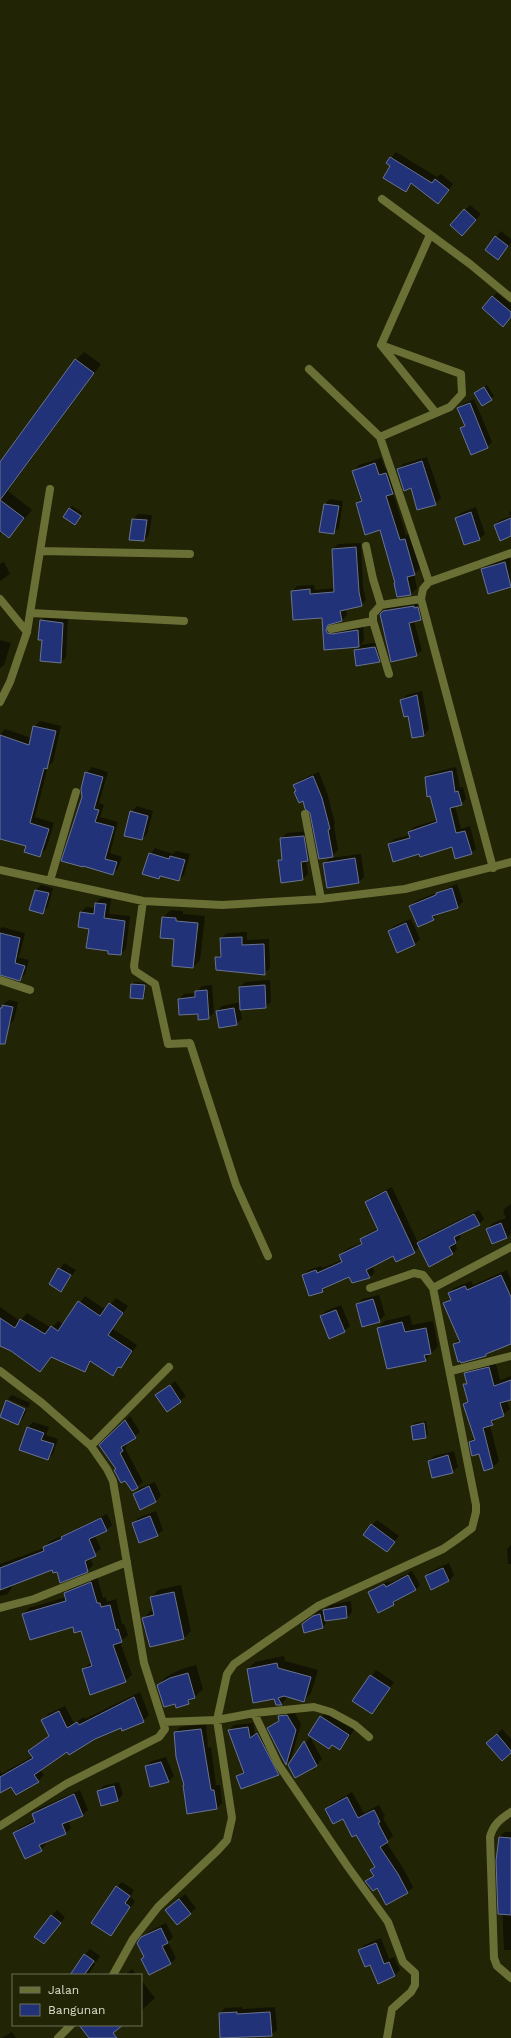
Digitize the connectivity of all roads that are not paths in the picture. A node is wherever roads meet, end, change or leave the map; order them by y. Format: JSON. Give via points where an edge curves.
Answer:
{"nodes":[{"id":1,"x":382,"y":199,"type":"dead end"},
{"id":2,"x":430,"y":235,"type":"junction"},
{"id":3,"x":511,"y":298,"type":"edge"},
{"id":4,"x":381,"y":345,"type":"junction"},
{"id":5,"x":309,"y":369,"type":"dead end"},
{"id":6,"x":436,"y":413,"type":"junction"},
{"id":7,"x":380,"y":437,"type":"junction"},
{"id":8,"x":50,"y":489,"type":"dead end"},
{"id":9,"x":366,"y":546,"type":"dead end"},
{"id":10,"x":41,"y":550,"type":"junction"},
{"id":11,"x":511,"y":553,"type":"edge"},
{"id":12,"x":190,"y":554,"type":"dead end"},
{"id":13,"x":429,"y":582,"type":"junction"},
{"id":14,"x":0,"y":599,"type":"edge"},
{"id":15,"x":421,"y":599,"type":"junction"},
{"id":16,"x":381,"y":605,"type":"junction"},
{"id":17,"x":30,"y":613,"type":"junction"},
{"id":18,"x":184,"y":621,"type":"dead end"},
{"id":19,"x":373,"y":621,"type":"junction"},
{"id":20,"x":331,"y":629,"type":"dead end"},
{"id":21,"x":27,"y":632,"type":"junction"},
{"id":22,"x":389,"y":674,"type":"dead end"},
{"id":23,"x":0,"y":702,"type":"edge"},
{"id":24,"x":76,"y":792,"type":"dead end"},
{"id":25,"x":305,"y":814,"type":"dead end"},
{"id":26,"x":511,"y":862,"type":"edge"},
{"id":27,"x":492,"y":868,"type":"junction"},
{"id":28,"x":0,"y":870,"type":"edge"},
{"id":29,"x":50,"y":882,"type":"junction"},
{"id":30,"x":321,"y":899,"type":"junction"},
{"id":31,"x":143,"y":901,"type":"junction"},
{"id":32,"x":0,"y":980,"type":"edge"},
{"id":33,"x":30,"y":990,"type":"dead end"},
{"id":34,"x":511,"y":1247,"type":"edge"},
{"id":35,"x":268,"y":1256,"type":"dead end"},
{"id":36,"x":370,"y":1288,"type":"dead end"},
{"id":37,"x":433,"y":1288,"type":"junction"},
{"id":38,"x":511,"y":1356,"type":"edge"},
{"id":39,"x":168,"y":1367,"type":"dead end"},
{"id":40,"x":0,"y":1371,"type":"edge"},
{"id":41,"x":451,"y":1372,"type":"junction"},
{"id":42,"x":91,"y":1446,"type":"junction"},
{"id":43,"x":127,"y":1562,"type":"junction"},
{"id":44,"x":0,"y":1608,"type":"edge"},
{"id":45,"x":254,"y":1713,"type":"junction"},
{"id":46,"x":217,"y":1720,"type":"junction"},
{"id":47,"x":163,"y":1722,"type":"junction"},
{"id":48,"x":369,"y":1737,"type":"dead end"},
{"id":49,"x":511,"y":1812,"type":"edge"},
{"id":50,"x":0,"y":1826,"type":"edge"},
{"id":51,"x":114,"y":1974,"type":"edge"},
{"id":52,"x":511,"y":1978,"type":"edge"},
{"id":53,"x":70,"y":2026,"type":"edge"},
{"id":54,"x":58,"y":2038,"type":"edge"},
{"id":55,"x":387,"y":2038,"type":"edge"}],
"edges":[{"from":1,"to":2,"type":"street"},
{"from":2,"to":3,"type":"street"},
{"from":2,"to":4,"type":"street"},
{"from":4,"to":6,"type":"street"},
{"from":4,"to":6,"type":"street","via":[[462,374],[462,394],[450,407]]},
{"from":5,"to":7,"type":"street"},
{"from":6,"to":7,"type":"street"},
{"from":7,"to":13,"type":"street"},
{"from":8,"to":10,"type":"street"},
{"from":9,"to":16,"type":"street"},
{"from":10,"to":12,"type":"street"},
{"from":10,"to":17,"type":"street"},
{"from":11,"to":13,"type":"street"},
{"from":13,"to":15,"type":"street","via":[[423,589]]},
{"from":14,"to":21,"type":"street"},
{"from":15,"to":16,"type":"street"},
{"from":15,"to":27,"type":"street"},
{"from":16,"to":19,"type":"street","via":[[373,614]]},
{"from":17,"to":18,"type":"street"},
{"from":17,"to":21,"type":"street"},
{"from":19,"to":20,"type":"street"},
{"from":19,"to":22,"type":"street"},
{"from":21,"to":23,"type":"street","via":[[10,682]]},
{"from":24,"to":29,"type":"street"},
{"from":25,"to":30,"type":"street"},
{"from":26,"to":27,"type":"street"},
{"from":27,"to":30,"type":"street","via":[[405,888]]},
{"from":28,"to":29,"type":"street"},
{"from":29,"to":31,"type":"street"},
{"from":30,"to":31,"type":"street","via":[[215,905]]},
{"from":31,"to":35,"type":"street","via":[[135,971],[155,984],[168,1044],[190,1043],[236,1185]]},
{"from":32,"to":33,"type":"street"},
{"from":34,"to":37,"type":"street"},
{"from":36,"to":37,"type":"street","via":[[414,1273],[423,1275]]},
{"from":37,"to":41,"type":"street"},
{"from":38,"to":41,"type":"street"},
{"from":39,"to":42,"type":"street"},
{"from":40,"to":42,"type":"street","via":[[42,1403]]},
{"from":41,"to":46,"type":"street","via":[[476,1505],[472,1528],[442,1548],[318,1606],[234,1664],[227,1674]]},
{"from":42,"to":43,"type":"street","via":[[113,1481]]},
{"from":43,"to":44,"type":"street","via":[[34,1599]]},
{"from":43,"to":47,"type":"street","via":[[144,1663]]},
{"from":45,"to":46,"type":"street"},
{"from":45,"to":48,"type":"street","via":[[314,1707],[355,1724]]},
{"from":45,"to":55,"type":"street","via":[[278,1764],[388,1922],[403,1962],[415,1973],[415,1985],[411,1992],[392,2009]]},
{"from":46,"to":47,"type":"street"},
{"from":46,"to":51,"type":"street","via":[[232,1818],[227,1840],[158,1907],[133,1939]]},
{"from":47,"to":50,"type":"street","via":[[165,1732],[158,1737],[66,1784]]},
{"from":49,"to":52,"type":"street","via":[[499,1820],[490,1837],[494,1958],[497,1966]]},
{"from":53,"to":54,"type":"street"}]}
